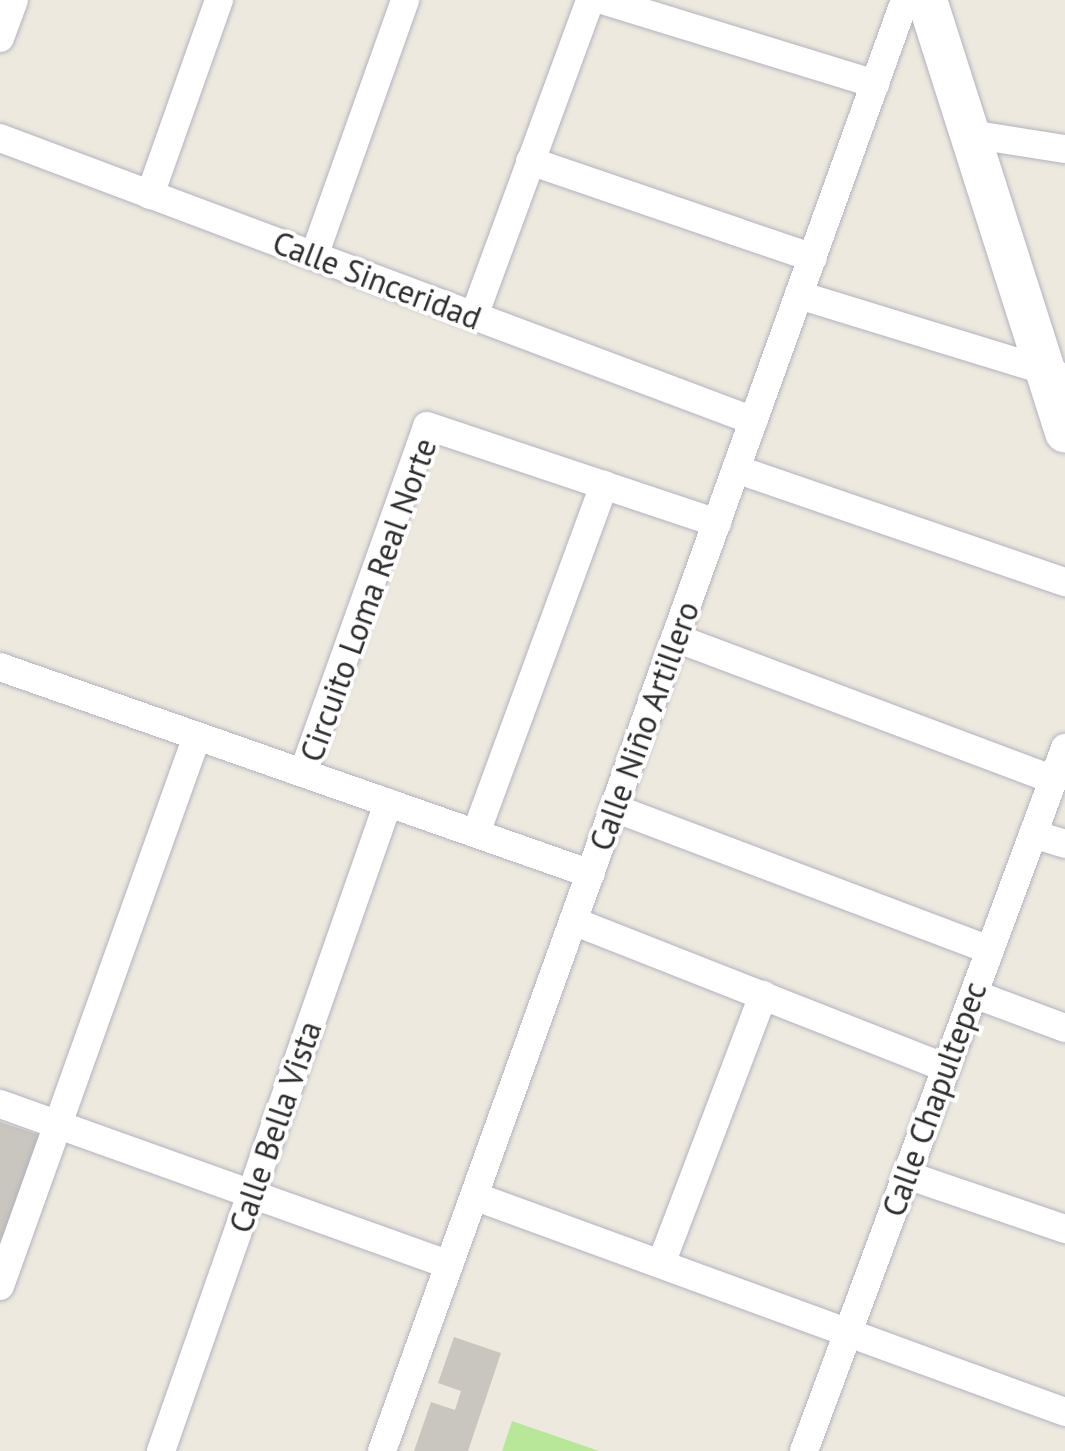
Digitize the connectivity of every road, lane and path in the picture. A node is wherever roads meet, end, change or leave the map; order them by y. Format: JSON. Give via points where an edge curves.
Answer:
{"nodes":[{"id":1,"x":14,"y":0,"type":"edge"},
{"id":2,"x":219,"y":0,"type":"edge"},
{"id":3,"x":405,"y":0,"type":"edge"},
{"id":4,"x":590,"y":0,"type":"edge"},
{"id":5,"x":602,"y":0,"type":"edge"},
{"id":6,"x":906,"y":0,"type":"edge"},
{"id":7,"x":927,"y":0,"type":"edge"},
{"id":8,"x":0,"y":38,"type":"edge"},
{"id":9,"x":875,"y":84,"type":"junction"},
{"id":10,"x":970,"y":134,"type":"junction"},
{"id":11,"x":0,"y":138,"type":"edge"},
{"id":12,"x":1065,"y":149,"type":"edge"},
{"id":13,"x":530,"y":162,"type":"junction"},
{"id":14,"x":150,"y":194,"type":"junction"},
{"id":15,"x":314,"y":256,"type":"junction"},
{"id":16,"x":813,"y":258,"type":"junction"},
{"id":17,"x":799,"y":295,"type":"junction"},
{"id":18,"x":474,"y":316,"type":"junction"},
{"id":19,"x":1055,"y":374,"type":"edge"},
{"id":20,"x":754,"y":421,"type":"junction"},
{"id":21,"x":1065,"y":432,"type":"edge"},
{"id":22,"x":736,"y":469,"type":"junction"},
{"id":23,"x":604,"y":485,"type":"junction"},
{"id":24,"x":717,"y":523,"type":"junction"},
{"id":25,"x":1065,"y":582,"type":"edge"},
{"id":26,"x":676,"y":638,"type":"junction"},
{"id":27,"x":0,"y":667,"type":"edge"},
{"id":28,"x":198,"y":736,"type":"junction"},
{"id":29,"x":1065,"y":748,"type":"edge"},
{"id":30,"x":304,"y":773,"type":"junction"},
{"id":31,"x":1053,"y":780,"type":"junction"},
{"id":32,"x":388,"y":803,"type":"junction"},
{"id":33,"x":614,"y":808,"type":"junction"},
{"id":34,"x":476,"y":833,"type":"junction"},
{"id":35,"x":1033,"y":834,"type":"junction"},
{"id":36,"x":1065,"y":844,"type":"edge"},
{"id":37,"x":590,"y":874,"type":"junction"},
{"id":38,"x":573,"y":922,"type":"junction"},
{"id":39,"x":990,"y":950,"type":"junction"},
{"id":40,"x":974,"y":994,"type":"junction"},
{"id":41,"x":762,"y":996,"type":"junction"},
{"id":42,"x":1065,"y":1028,"type":"edge"},
{"id":43,"x":946,"y":1068,"type":"junction"},
{"id":44,"x":0,"y":1104,"type":"edge"},
{"id":45,"x":58,"y":1124,"type":"junction"},
{"id":46,"x":907,"y":1175,"type":"junction"},
{"id":47,"x":252,"y":1194,"type":"junction"},
{"id":48,"x":474,"y":1196,"type":"junction"},
{"id":49,"x":1065,"y":1229,"type":"edge"},
{"id":50,"x":662,"y":1264,"type":"junction"},
{"id":51,"x":449,"y":1265,"type":"junction"},
{"id":52,"x":0,"y":1286,"type":"edge"},
{"id":53,"x":846,"y":1332,"type":"junction"},
{"id":54,"x":1065,"y":1412,"type":"edge"},
{"id":55,"x":161,"y":1451,"type":"edge"},
{"id":56,"x":382,"y":1451,"type":"edge"},
{"id":57,"x":804,"y":1451,"type":"edge"}],
"edges":[{"from":1,"to":8,"type":"street"},
{"from":2,"to":14,"type":"street"},
{"from":3,"to":15,"type":"street"},
{"from":4,"to":13,"type":"street"},
{"from":5,"to":9,"type":"street"},
{"from":6,"to":9,"type":"street","name":"Calle Niño Artillero"},
{"from":7,"to":10,"type":"street"},
{"from":9,"to":16,"type":"street","name":"Calle Niño Artillero"},
{"from":10,"to":12,"type":"street"},
{"from":10,"to":19,"type":"street"},
{"from":11,"to":14,"type":"street","name":"Calle Sinceridad"},
{"from":13,"to":16,"type":"street"},
{"from":13,"to":18,"type":"street"},
{"from":14,"to":15,"type":"street","name":"Calle Sinceridad"},
{"from":15,"to":18,"type":"street","name":"Calle Sinceridad"},
{"from":16,"to":17,"type":"street","name":"Calle Niño Artillero"},
{"from":17,"to":19,"type":"street"},
{"from":17,"to":20,"type":"street","name":"Calle Niño Artillero"},
{"from":18,"to":20,"type":"street","name":"Calle Sinceridad"},
{"from":19,"to":21,"type":"street"},
{"from":20,"to":22,"type":"street","name":"Calle Niño Artillero"},
{"from":22,"to":24,"type":"street","name":"Calle Niño Artillero"},
{"from":22,"to":25,"type":"street"},
{"from":23,"to":24,"type":"street","name":"Circuito Loma Real Norte"},
{"from":23,"to":30,"type":"street","name":"Circuito Loma Real Norte","via":[[427,426]]},
{"from":23,"to":34,"type":"street"},
{"from":24,"to":26,"type":"street","name":"Calle Niño Artillero"},
{"from":26,"to":31,"type":"street"},
{"from":26,"to":33,"type":"street","name":"Calle Niño Artillero"},
{"from":27,"to":28,"type":"street"},
{"from":28,"to":30,"type":"street"},
{"from":28,"to":45,"type":"street"},
{"from":29,"to":31,"type":"street","name":"Calle Chapultepec"},
{"from":30,"to":32,"type":"street"},
{"from":31,"to":35,"type":"street","name":"Calle Chapultepec"},
{"from":32,"to":34,"type":"street"},
{"from":32,"to":47,"type":"street","name":"Calle Bella Vista"},
{"from":33,"to":37,"type":"street","name":"Calle Niño Artillero"},
{"from":33,"to":39,"type":"street"},
{"from":34,"to":37,"type":"street"},
{"from":35,"to":36,"type":"street"},
{"from":35,"to":39,"type":"street","name":"Calle Chapultepec"},
{"from":37,"to":38,"type":"street","name":"Calle Niño Artillero"},
{"from":38,"to":41,"type":"street"},
{"from":38,"to":48,"type":"street","name":"Calle Niño Artillero"},
{"from":39,"to":40,"type":"street","name":"Calle Chapultepec"},
{"from":40,"to":42,"type":"street"},
{"from":40,"to":43,"type":"street","name":"Calle Chapultepec"},
{"from":41,"to":43,"type":"street"},
{"from":41,"to":50,"type":"street"},
{"from":43,"to":46,"type":"street","name":"Calle Chapultepec"},
{"from":44,"to":45,"type":"street"},
{"from":45,"to":47,"type":"street"},
{"from":45,"to":52,"type":"street"},
{"from":46,"to":49,"type":"street"},
{"from":46,"to":53,"type":"street","name":"Calle Chapultepec"},
{"from":47,"to":51,"type":"street"},
{"from":47,"to":55,"type":"street","name":"Calle Bella Vista"},
{"from":48,"to":50,"type":"street"},
{"from":48,"to":51,"type":"street","name":"Calle Niño Artillero"},
{"from":50,"to":53,"type":"street"},
{"from":51,"to":56,"type":"street","name":"Calle Niño Artillero"},
{"from":53,"to":54,"type":"street"},
{"from":53,"to":57,"type":"street","name":"Calle Chapultepec"}]}
